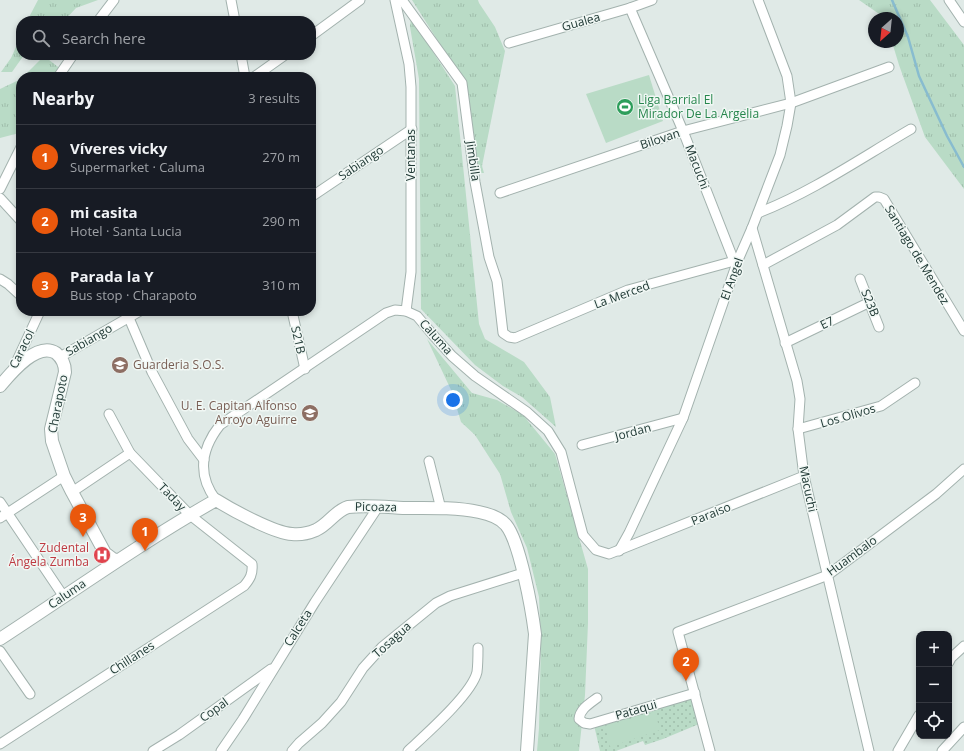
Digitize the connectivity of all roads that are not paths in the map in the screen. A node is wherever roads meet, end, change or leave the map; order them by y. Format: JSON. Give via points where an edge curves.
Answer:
{"nodes":[{"id":1,"x":114,"y":0,"type":"edge"},
{"id":2,"x":231,"y":0,"type":"edge"},
{"id":3,"x":360,"y":0,"type":"edge"},
{"id":4,"x":395,"y":0,"type":"edge"},
{"id":5,"x":402,"y":0,"type":"edge"},
{"id":6,"x":652,"y":0,"type":"edge"},
{"id":7,"x":758,"y":0,"type":"edge"},
{"id":8,"x":949,"y":0,"type":"edge"},
{"id":9,"x":630,"y":8,"type":"junction"},
{"id":10,"x":102,"y":16,"type":"edge"},
{"id":11,"x":234,"y":16,"type":"edge"},
{"id":12,"x":964,"y":22,"type":"edge"},
{"id":13,"x":316,"y":32,"type":"edge"},
{"id":14,"x":509,"y":42,"type":"dead end"},
{"id":15,"x":70,"y":60,"type":"edge"},
{"id":16,"x":242,"y":60,"type":"edge"},
{"id":17,"x":277,"y":60,"type":"edge"},
{"id":18,"x":889,"y":67,"type":"dead end"},
{"id":19,"x":61,"y":72,"type":"edge"},
{"id":20,"x":244,"y":72,"type":"edge"},
{"id":21,"x":261,"y":72,"type":"edge"},
{"id":22,"x":791,"y":103,"type":"junction"},
{"id":23,"x":412,"y":128,"type":"junction"},
{"id":24,"x":911,"y":129,"type":"dead end"},
{"id":25,"x":683,"y":131,"type":"junction"},
{"id":26,"x":16,"y":157,"type":"edge"},
{"id":27,"x":0,"y":189,"type":"edge"},
{"id":28,"x":500,"y":193,"type":"dead end"},
{"id":29,"x":316,"y":194,"type":"edge"},
{"id":30,"x":0,"y":198,"type":"edge"},
{"id":31,"x":758,"y":213,"type":"junction"},
{"id":32,"x":16,"y":216,"type":"edge"},
{"id":33,"x":752,"y":228,"type":"junction"},
{"id":34,"x":736,"y":260,"type":"junction"},
{"id":35,"x":763,"y":265,"type":"junction"},
{"id":36,"x":0,"y":279,"type":"edge"},
{"id":37,"x":860,"y":280,"type":"dead end"},
{"id":38,"x":16,"y":291,"type":"edge"},
{"id":39,"x":870,"y":302,"type":"junction"},
{"id":40,"x":406,"y":311,"type":"junction"},
{"id":41,"x":37,"y":316,"type":"edge"},
{"id":42,"x":124,"y":316,"type":"edge"},
{"id":43,"x":128,"y":316,"type":"edge"},
{"id":44,"x":293,"y":316,"type":"edge"},
{"id":45,"x":879,"y":327,"type":"dead end"},
{"id":46,"x":964,"y":332,"type":"edge"},
{"id":47,"x":509,"y":337,"type":"joint"},
{"id":48,"x":785,"y":343,"type":"junction"},
{"id":49,"x":60,"y":357,"type":"junction"},
{"id":50,"x":305,"y":369,"type":"junction"},
{"id":51,"x":13,"y":370,"type":"junction"},
{"id":52,"x":915,"y":383,"type":"dead end"},
{"id":53,"x":0,"y":386,"type":"edge"},
{"id":54,"x":109,"y":414,"type":"dead end"},
{"id":55,"x":683,"y":418,"type":"junction"},
{"id":56,"x":798,"y":429,"type":"junction"},
{"id":57,"x":582,"y":445,"type":"dead end"},
{"id":58,"x":130,"y":453,"type":"junction"},
{"id":59,"x":204,"y":460,"type":"junction"},
{"id":60,"x":429,"y":461,"type":"dead end"},
{"id":61,"x":964,"y":469,"type":"edge"},
{"id":62,"x":64,"y":476,"type":"junction"},
{"id":63,"x":804,"y":476,"type":"junction"},
{"id":64,"x":72,"y":492,"type":"junction"},
{"id":65,"x":216,"y":500,"type":"junction"},
{"id":66,"x":0,"y":502,"type":"edge"},
{"id":67,"x":378,"y":507,"type":"junction"},
{"id":68,"x":441,"y":509,"type":"junction"},
{"id":69,"x":190,"y":515,"type":"junction"},
{"id":70,"x":4,"y":516,"type":"edge"},
{"id":71,"x":619,"y":550,"type":"junction"},
{"id":72,"x":117,"y":560,"type":"junction"},
{"id":73,"x":252,"y":564,"type":"joint"},
{"id":74,"x":523,"y":573,"type":"junction"},
{"id":75,"x":828,"y":575,"type":"junction"},
{"id":76,"x":64,"y":597,"type":"junction"},
{"id":77,"x":0,"y":639,"type":"edge"},
{"id":78,"x":964,"y":646,"type":"edge"},
{"id":79,"x":478,"y":648,"type":"dead end"},
{"id":80,"x":0,"y":651,"type":"edge"},
{"id":81,"x":952,"y":657,"type":"edge"},
{"id":82,"x":274,"y":667,"type":"junction"},
{"id":83,"x":695,"y":693,"type":"junction"},
{"id":84,"x":30,"y":694,"type":"dead end"},
{"id":85,"x":597,"y":698,"type":"dead end"},
{"id":86,"x":916,"y":720,"type":"edge"},
{"id":87,"x":964,"y":727,"type":"edge"},
{"id":88,"x":0,"y":744,"type":"edge"},
{"id":89,"x":153,"y":751,"type":"edge"},
{"id":90,"x":221,"y":751,"type":"edge"},
{"id":91,"x":292,"y":751,"type":"edge"},
{"id":92,"x":408,"y":751,"type":"edge"},
{"id":93,"x":527,"y":751,"type":"edge"},
{"id":94,"x":710,"y":751,"type":"edge"},
{"id":95,"x":869,"y":751,"type":"edge"},
{"id":96,"x":898,"y":751,"type":"edge"},
{"id":97,"x":942,"y":751,"type":"edge"}],
"edges":[{"from":1,"to":10,"type":"street"},
{"from":2,"to":11,"type":"street"},
{"from":3,"to":13,"type":"street"},
{"from":4,"to":23,"type":"street","name":"Ventanas","via":[[409,64]]},
{"from":5,"to":47,"type":"street","name":"Jimbilla","via":[[462,83],[489,257],[497,281],[503,333]]},
{"from":6,"to":9,"type":"street","name":"Gualea"},
{"from":7,"to":22,"type":"street","name":"El Angel","via":[[787,76]]},
{"from":8,"to":12,"type":"street"},
{"from":9,"to":14,"type":"street","name":"Gualea"},
{"from":9,"to":25,"type":"street","name":"Macuchi"},
{"from":15,"to":19,"type":"street"},
{"from":16,"to":20,"type":"street"},
{"from":17,"to":21,"type":"street"},
{"from":18,"to":22,"type":"street","name":"Bilovan"},
{"from":22,"to":25,"type":"street","name":"Bilovan"},
{"from":22,"to":31,"type":"street","name":"El Angel","via":[[780,155]]},
{"from":23,"to":29,"type":"street","name":"Sabiango"},
{"from":23,"to":40,"type":"street","name":"Ventanas","via":[[411,272]]},
{"from":24,"to":31,"type":"street","via":[[806,190]]},
{"from":25,"to":28,"type":"street","name":"Bilovan"},
{"from":25,"to":34,"type":"street","name":"Macuchi"},
{"from":26,"to":27,"type":"street"},
{"from":30,"to":32,"type":"street"},
{"from":31,"to":33,"type":"street","name":"El Angel"},
{"from":33,"to":34,"type":"street","name":"El Angel"},
{"from":33,"to":35,"type":"street","name":"Macuchi"},
{"from":34,"to":47,"type":"street","name":"La Merced","via":[[628,290],[515,338]]},
{"from":34,"to":55,"type":"street","name":"El Angel"},
{"from":35,"to":46,"type":"street","name":"Santiago de Mendez","via":[[837,225],[874,197],[879,197],[884,199]]},
{"from":35,"to":48,"type":"street","name":"Macuchi"},
{"from":36,"to":38,"type":"street"},
{"from":37,"to":39,"type":"street","name":"S23B"},
{"from":39,"to":45,"type":"street","name":"S23B"},
{"from":39,"to":48,"type":"street","name":"E7"},
{"from":40,"to":50,"type":"street","via":[[395,310],[386,313]]},
{"from":40,"to":71,"type":"street","name":"Caluma","via":[[418,316],[452,356],[475,376],[527,412],[548,431],[562,452],[583,535],[596,550],[609,554]]},
{"from":41,"to":51,"type":"street","name":"Caracol"},
{"from":42,"to":49,"type":"street","name":"Sabiango"},
{"from":43,"to":59,"type":"street","via":[[152,372],[188,439]]},
{"from":44,"to":50,"type":"street","name":"S21B"},
{"from":48,"to":56,"type":"street","name":"Macuchi","via":[[800,399]]},
{"from":49,"to":51,"type":"street","name":"Charapoto","via":[[50,351],[40,351]]},
{"from":49,"to":62,"type":"street","name":"Charapoto","via":[[65,372],[51,429],[53,446]]},
{"from":50,"to":59,"type":"street","via":[[220,425],[207,444]]},
{"from":51,"to":53,"type":"street","name":"Caracol"},
{"from":52,"to":56,"type":"street","name":"Los Olivos","via":[[881,406]]},
{"from":54,"to":58,"type":"street","name":"Taday"},
{"from":55,"to":57,"type":"street","name":"Jordan"},
{"from":55,"to":71,"type":"street","name":"El Angel","via":[[629,534]]},
{"from":56,"to":63,"type":"street","name":"Macuchi"},
{"from":58,"to":64,"type":"street"},
{"from":58,"to":69,"type":"street","name":"Taday"},
{"from":59,"to":65,"type":"street","via":[[208,487]]},
{"from":60,"to":68,"type":"street"},
{"from":61,"to":75,"type":"street","name":"Huambalo","via":[[936,494]]},
{"from":62,"to":64,"type":"street","name":"Charapoto"},
{"from":62,"to":70,"type":"street"},
{"from":63,"to":71,"type":"street","name":"Paraiso"},
{"from":63,"to":75,"type":"street","name":"Macuchi"},
{"from":64,"to":72,"type":"street","name":"Charapoto","via":[[106,553],[113,560]]},
{"from":65,"to":67,"type":"street","name":"Picoaza","via":[[270,528],[292,534],[316,530],[348,507]]},
{"from":65,"to":69,"type":"street","name":"Caluma"},
{"from":66,"to":70,"type":"street"},
{"from":67,"to":68,"type":"street","name":"Picoaza"},
{"from":67,"to":82,"type":"street","name":"Calceta"},
{"from":68,"to":74,"type":"street","name":"Picoaza","via":[[479,512],[500,520],[512,534]]},
{"from":69,"to":72,"type":"street","name":"Caluma"},
{"from":69,"to":73,"type":"street","name":"Taday"},
{"from":70,"to":76,"type":"street"},
{"from":72,"to":76,"type":"street","name":"Caluma"},
{"from":73,"to":88,"type":"street","name":"Chillanes","via":[[253,572],[244,586]]},
{"from":74,"to":91,"type":"street","name":"Tosagua","via":[[450,596],[436,603],[382,647],[363,668],[341,702]]},
{"from":74,"to":93,"type":"street","name":"Picoaza","via":[[535,634]]},
{"from":75,"to":83,"type":"street","name":"Huambalo","via":[[678,632]]},
{"from":75,"to":95,"type":"street","name":"Macuchi"},
{"from":76,"to":77,"type":"street","name":"Caluma"},
{"from":78,"to":81,"type":"street"},
{"from":79,"to":92,"type":"street","via":[[477,674],[468,690]]},
{"from":80,"to":84,"type":"street"},
{"from":82,"to":89,"type":"street","name":"Copal"},
{"from":82,"to":90,"type":"street","name":"Calceta"},
{"from":83,"to":85,"type":"street","name":"Pataqui","via":[[590,724],[584,723],[580,719],[580,714]]},
{"from":83,"to":94,"type":"street"},
{"from":86,"to":96,"type":"street"},
{"from":87,"to":97,"type":"street"}]}
